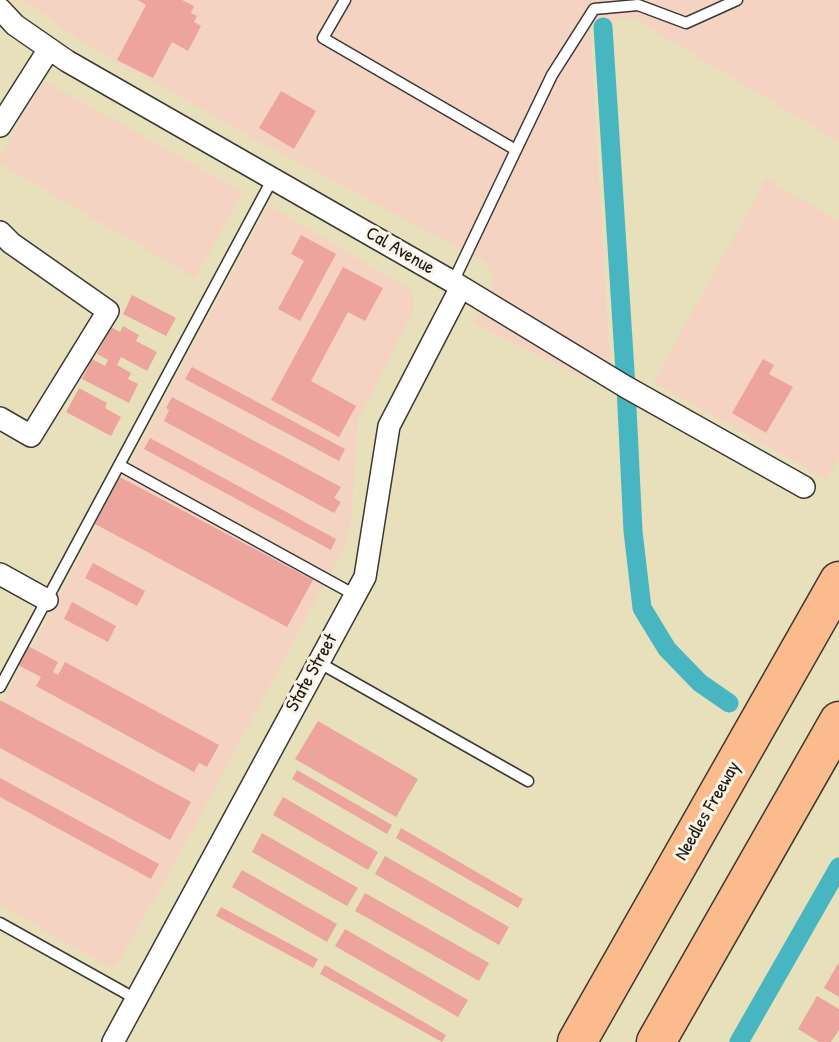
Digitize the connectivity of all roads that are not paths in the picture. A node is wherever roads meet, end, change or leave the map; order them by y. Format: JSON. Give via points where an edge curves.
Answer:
{"nodes":[{"id":1,"x":345,"y":0,"type":"edge"},
{"id":2,"x":737,"y":0,"type":"edge"},
{"id":3,"x":3,"y":18,"type":"edge"},
{"id":4,"x":49,"y":50,"type":"junction"},
{"id":5,"x":0,"y":126,"type":"edge"},
{"id":6,"x":516,"y":150,"type":"junction"},
{"id":7,"x":273,"y":178,"type":"junction"},
{"id":8,"x":0,"y":232,"type":"edge"},
{"id":9,"x":457,"y":284,"type":"junction"},
{"id":10,"x":0,"y":418,"type":"edge"},
{"id":11,"x":119,"y":466,"type":"junction"},
{"id":12,"x":804,"y":487,"type":"dead end"},
{"id":13,"x":0,"y":574,"type":"edge"},
{"id":14,"x":839,"y":581,"type":"edge"},
{"id":15,"x":355,"y":595,"type":"junction"},
{"id":16,"x":47,"y":600,"type":"junction"},
{"id":17,"x":318,"y":662,"type":"junction"},
{"id":18,"x":0,"y":687,"type":"edge"},
{"id":19,"x":839,"y":721,"type":"edge"},
{"id":20,"x":528,"y":781,"type":"dead end"},
{"id":21,"x":0,"y":923,"type":"edge"},
{"id":22,"x":136,"y":999,"type":"junction"},
{"id":23,"x":113,"y":1042,"type":"edge"},
{"id":24,"x":577,"y":1042,"type":"edge"},
{"id":25,"x":656,"y":1042,"type":"edge"}],
"edges":[{"from":1,"to":6,"type":"lane","via":[[323,38]]},
{"from":2,"to":6,"type":"lane","via":[[686,23],[638,5],[594,9],[552,75]]},
{"from":3,"to":4,"type":"street","name":"Cal Avenue"},
{"from":4,"to":5,"type":"street"},
{"from":4,"to":7,"type":"street","name":"Cal Avenue"},
{"from":6,"to":9,"type":"lane"},
{"from":7,"to":9,"type":"street","name":"Cal Avenue"},
{"from":7,"to":11,"type":"lane"},
{"from":8,"to":10,"type":"street","via":[[108,310],[31,436]]},
{"from":9,"to":12,"type":"street","name":"Cal Avenue","via":[[626,387]]},
{"from":9,"to":15,"type":"street","name":"State Street","via":[[389,426],[365,577]]},
{"from":11,"to":15,"type":"lane"},
{"from":11,"to":16,"type":"lane"},
{"from":13,"to":16,"type":"street"},
{"from":14,"to":24,"type":"highway","name":"Needles Freeway"},
{"from":15,"to":17,"type":"street","name":"State Street"},
{"from":16,"to":18,"type":"lane"},
{"from":17,"to":20,"type":"lane"},
{"from":17,"to":22,"type":"street","name":"State Street"},
{"from":19,"to":25,"type":"highway"},
{"from":21,"to":22,"type":"lane"},
{"from":22,"to":23,"type":"street","name":"State Street"}]}
